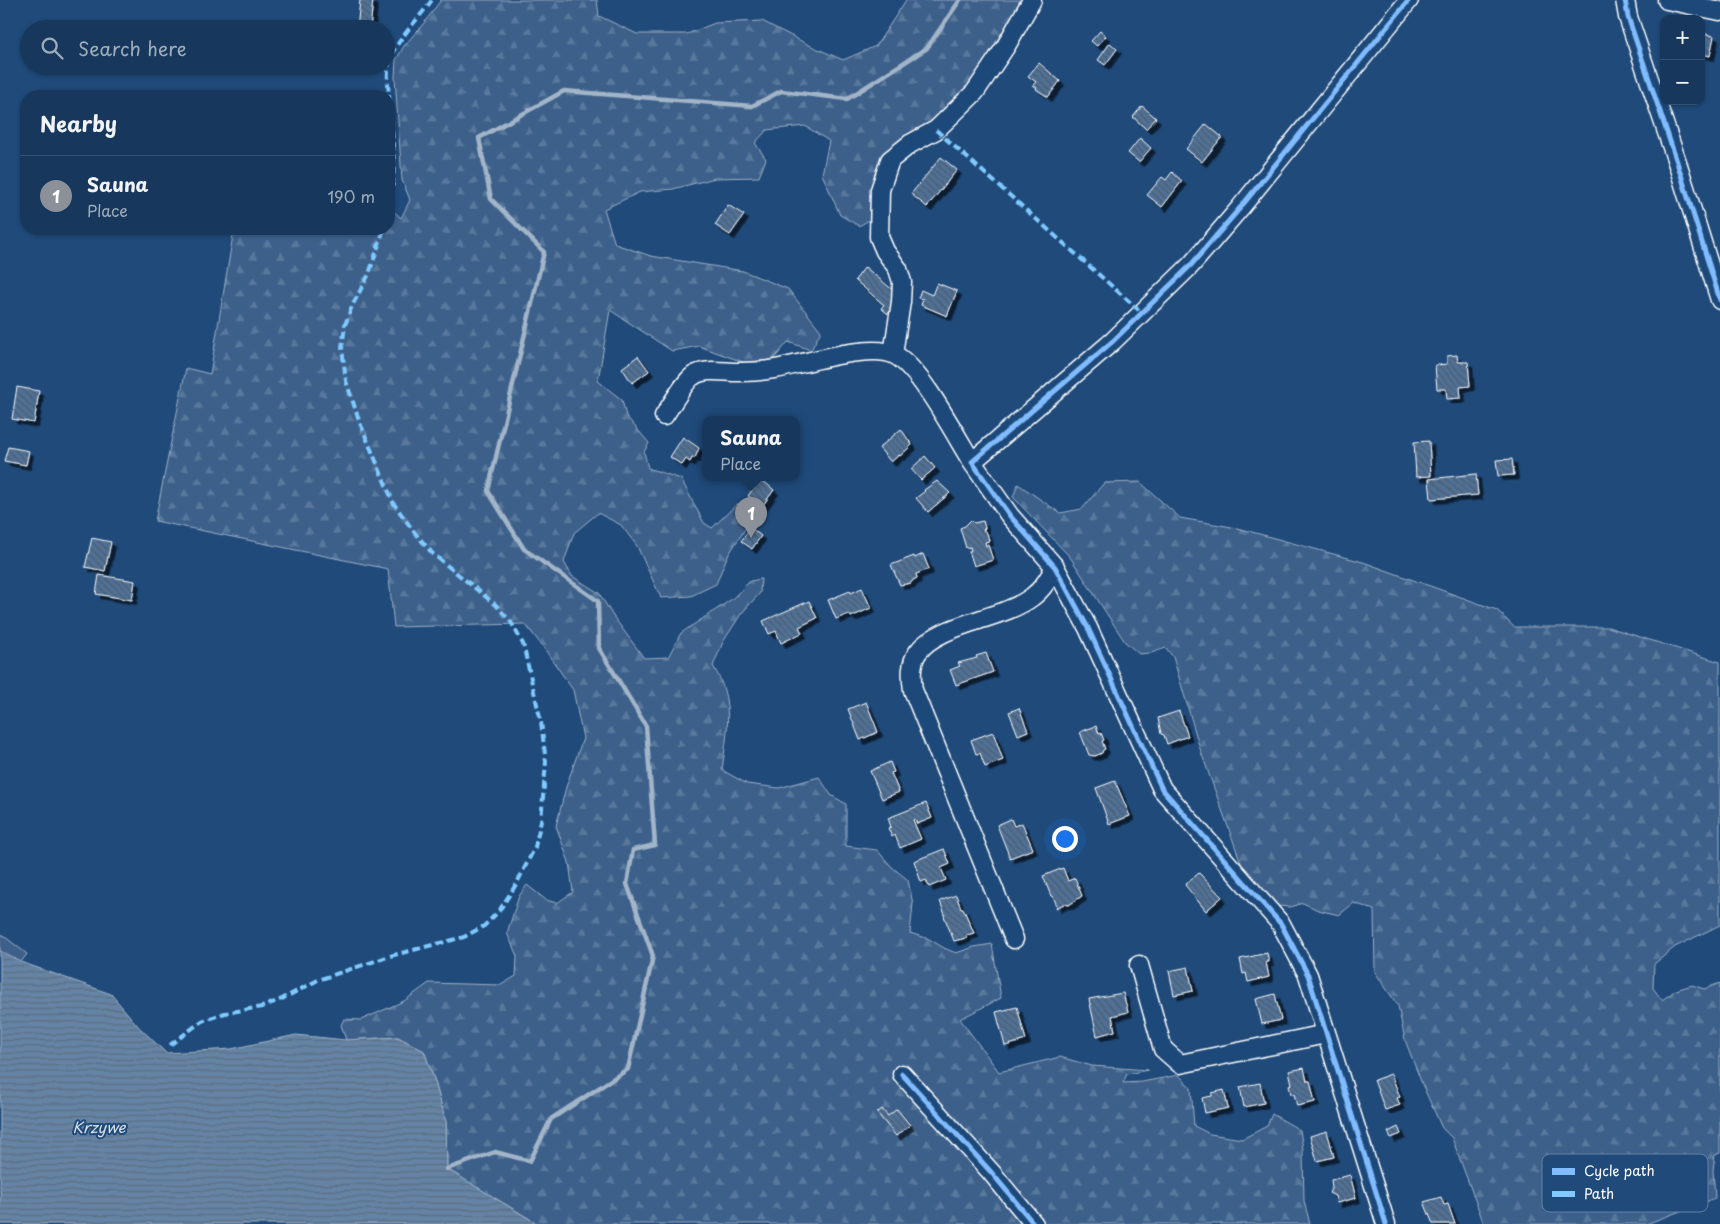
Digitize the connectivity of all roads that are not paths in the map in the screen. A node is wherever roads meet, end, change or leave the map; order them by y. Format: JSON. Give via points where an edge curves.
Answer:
{"nodes":[{"id":1,"x":1032,"y":0,"type":"edge"},
{"id":2,"x":1410,"y":0,"type":"edge"},
{"id":3,"x":1625,"y":0,"type":"edge"},
{"id":4,"x":1667,"y":0,"type":"edge"},
{"id":5,"x":1720,"y":11,"type":"edge"},
{"id":6,"x":1720,"y":300,"type":"edge"},
{"id":7,"x":893,"y":354,"type":"junction"},
{"id":8,"x":664,"y":416,"type":"dead end"},
{"id":9,"x":972,"y":462,"type":"junction"},
{"id":10,"x":1055,"y":567,"type":"junction"},
{"id":11,"x":1014,"y":940,"type":"dead end"},
{"id":12,"x":1139,"y":965,"type":"dead end"},
{"id":13,"x":1326,"y":1034,"type":"junction"},
{"id":14,"x":902,"y":1074,"type":"dead end"},
{"id":15,"x":1034,"y":1224,"type":"edge"},
{"id":16,"x":1386,"y":1224,"type":"edge"}],
"edges":[{"from":1,"to":7,"type":"street","via":[[975,92],[936,130],[890,160],[880,190],[879,237],[902,282]]},
{"from":2,"to":9,"type":"street","via":[[1191,265],[1113,340]]},
{"from":3,"to":6,"type":"street"},
{"from":4,"to":5,"type":"street"},
{"from":7,"to":8,"type":"street","via":[[863,352],[774,369],[704,372],[692,376]]},
{"from":7,"to":9,"type":"street","via":[[907,364],[923,384]]},
{"from":9,"to":10,"type":"street","via":[[1010,516]]},
{"from":10,"to":11,"type":"street","via":[[1045,585],[1032,597],[1004,612],[929,641],[918,652],[912,670],[913,690]]},
{"from":10,"to":13,"type":"street","via":[[1088,628],[1162,789],[1281,924],[1308,975]]},
{"from":12,"to":13,"type":"street","via":[[1162,1049],[1180,1064]]},
{"from":13,"to":16,"type":"street"},
{"from":14,"to":15,"type":"street"}]}
